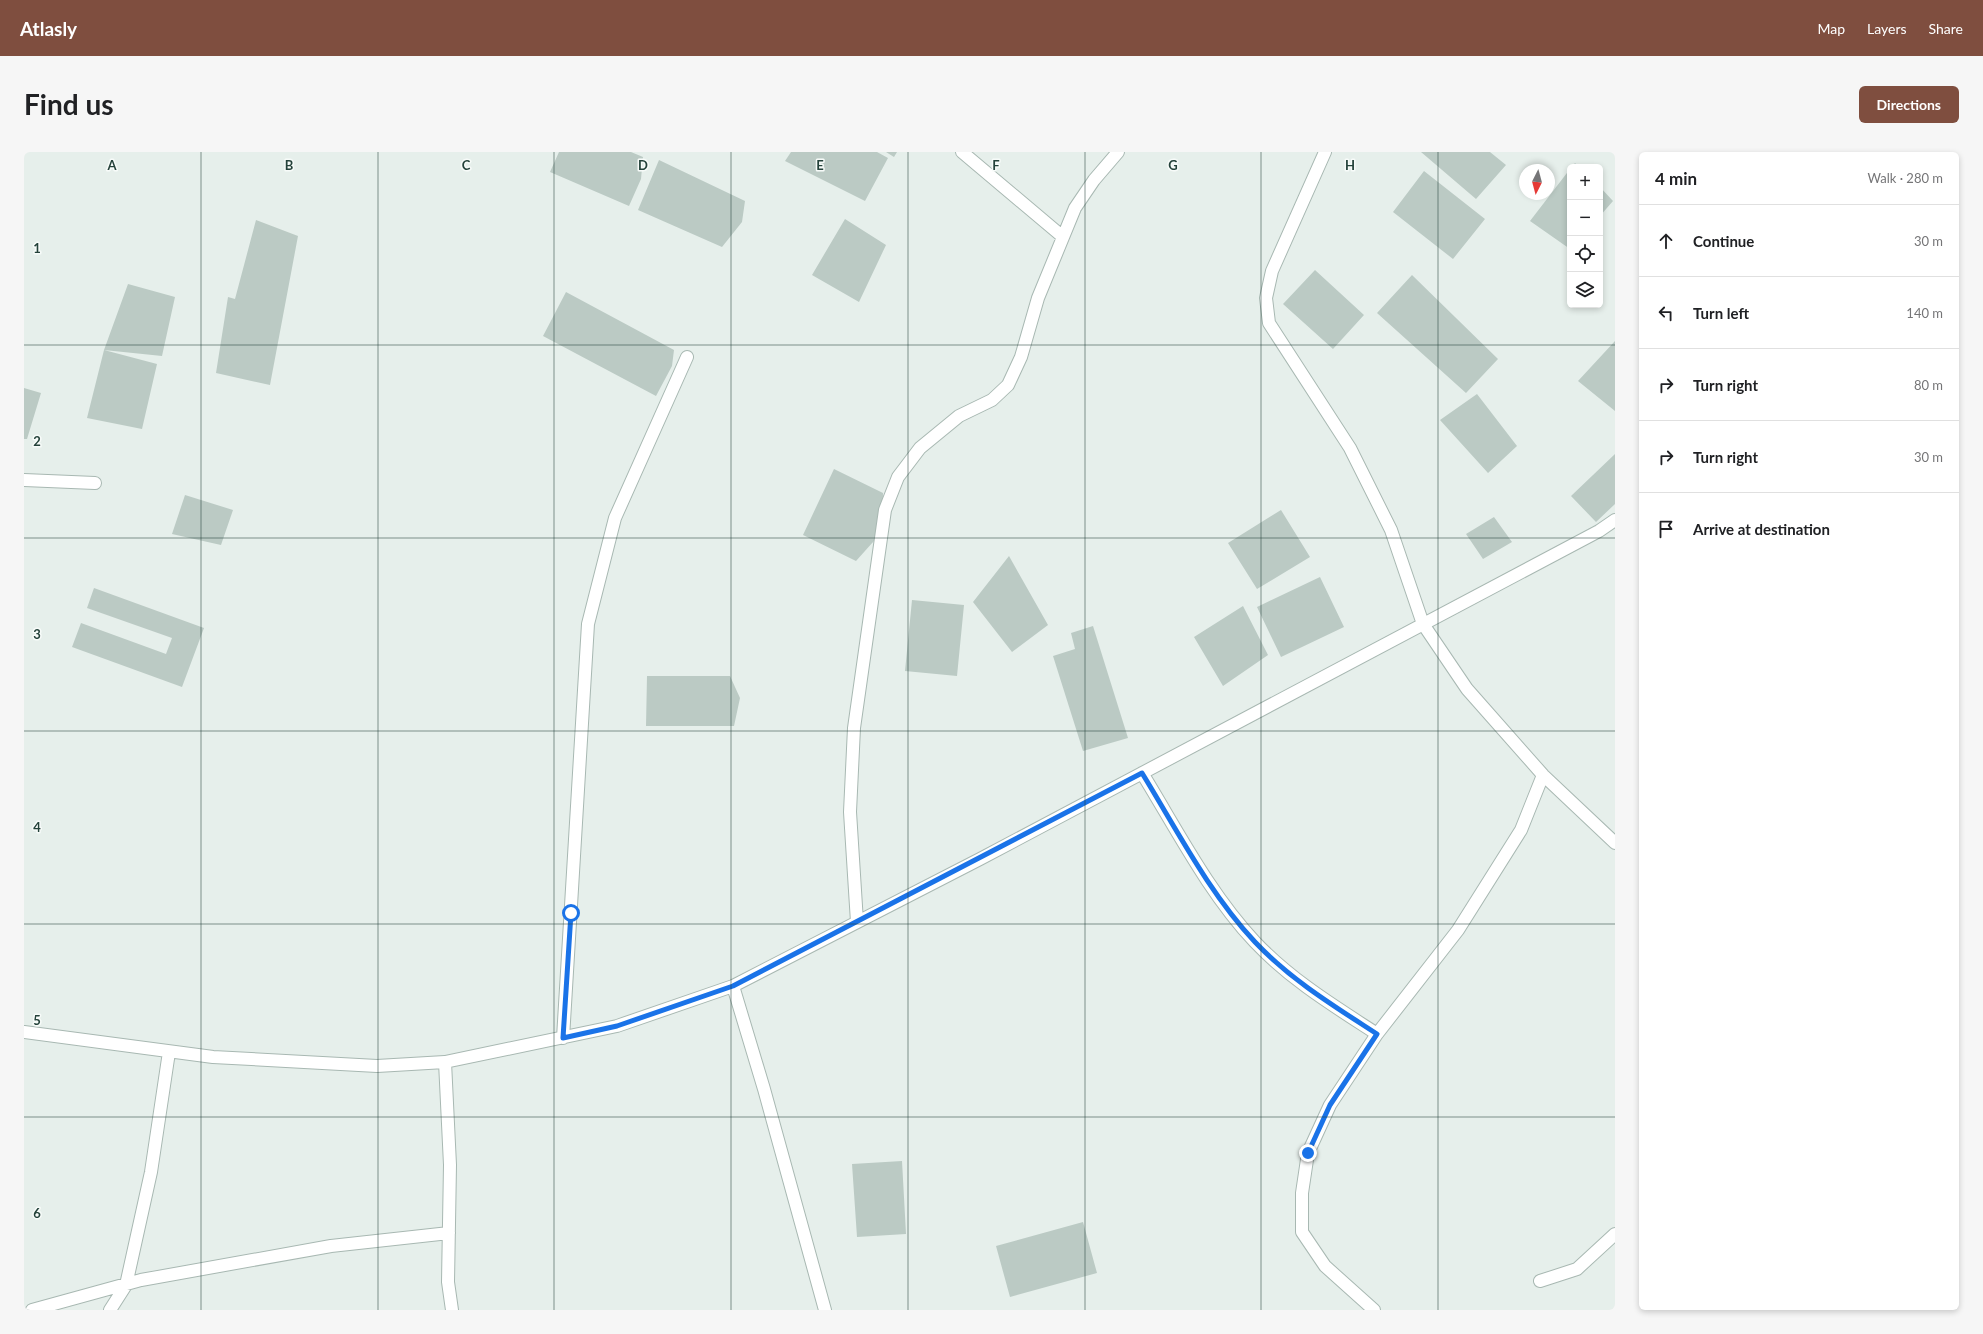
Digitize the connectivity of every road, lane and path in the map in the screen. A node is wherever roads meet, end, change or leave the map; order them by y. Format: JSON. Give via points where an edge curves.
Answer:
{"nodes":[{"id":1,"x":962,"y":152,"type":"edge"},
{"id":2,"x":1118,"y":152,"type":"edge"},
{"id":3,"x":1325,"y":152,"type":"edge"},
{"id":4,"x":1063,"y":237,"type":"junction"},
{"id":5,"x":687,"y":357,"type":"dead end"},
{"id":6,"x":24,"y":480,"type":"edge"},
{"id":7,"x":95,"y":483,"type":"dead end"},
{"id":8,"x":1615,"y":520,"type":"edge"},
{"id":9,"x":1423,"y":624,"type":"junction"},
{"id":10,"x":1142,"y":773,"type":"junction"},
{"id":11,"x":1543,"y":775,"type":"junction"},
{"id":12,"x":1615,"y":843,"type":"edge"},
{"id":13,"x":857,"y":922,"type":"junction"},
{"id":14,"x":733,"y":986,"type":"junction"},
{"id":15,"x":24,"y":1032,"type":"edge"},
{"id":16,"x":1377,"y":1034,"type":"junction"},
{"id":17,"x":563,"y":1038,"type":"junction"},
{"id":18,"x":169,"y":1052,"type":"junction"},
{"id":19,"x":445,"y":1062,"type":"junction"},
{"id":20,"x":449,"y":1233,"type":"junction"},
{"id":21,"x":1615,"y":1234,"type":"edge"},
{"id":22,"x":1540,"y":1281,"type":"dead end"},
{"id":23,"x":126,"y":1285,"type":"junction"},
{"id":24,"x":32,"y":1310,"type":"edge"},
{"id":25,"x":110,"y":1310,"type":"edge"},
{"id":26,"x":452,"y":1310,"type":"edge"},
{"id":27,"x":825,"y":1310,"type":"edge"},
{"id":28,"x":1374,"y":1310,"type":"edge"}],
"edges":[{"from":1,"to":4,"type":"street"},
{"from":2,"to":4,"type":"street","via":[[1075,208]]},
{"from":3,"to":9,"type":"street","via":[[1272,271],[1266,298],[1270,323],[1350,448],[1391,530]]},
{"from":4,"to":13,"type":"street","via":[[1038,298],[1021,357],[1008,385],[992,400],[959,416],[920,448],[898,477],[885,510],[854,728],[850,812]]},
{"from":5,"to":17,"type":"street","via":[[615,518],[588,624]]},
{"from":6,"to":7,"type":"street"},
{"from":8,"to":9,"type":"street"},
{"from":9,"to":10,"type":"street"},
{"from":9,"to":11,"type":"street","via":[[1466,689]]},
{"from":10,"to":13,"type":"street"},
{"from":10,"to":16,"type":"street","via":[[1217,896],[1256,943],[1313,993]]},
{"from":11,"to":12,"type":"street"},
{"from":11,"to":16,"type":"street","via":[[1522,830],[1458,930]]},
{"from":13,"to":14,"type":"street"},
{"from":14,"to":17,"type":"street","via":[[617,1026]]},
{"from":14,"to":27,"type":"street"},
{"from":15,"to":18,"type":"street"},
{"from":16,"to":28,"type":"street","via":[[1330,1105],[1308,1153],[1302,1193],[1302,1232],[1325,1266]]},
{"from":17,"to":19,"type":"street"},
{"from":18,"to":19,"type":"street","via":[[213,1057],[376,1066]]},
{"from":18,"to":23,"type":"street","via":[[151,1172]]},
{"from":19,"to":20,"type":"street","via":[[450,1165]]},
{"from":20,"to":23,"type":"street","via":[[331,1246],[141,1280]]},
{"from":20,"to":26,"type":"street","via":[[448,1282]]},
{"from":21,"to":22,"type":"street","via":[[1577,1269]]},
{"from":23,"to":24,"type":"street"},
{"from":23,"to":25,"type":"street"}]}
